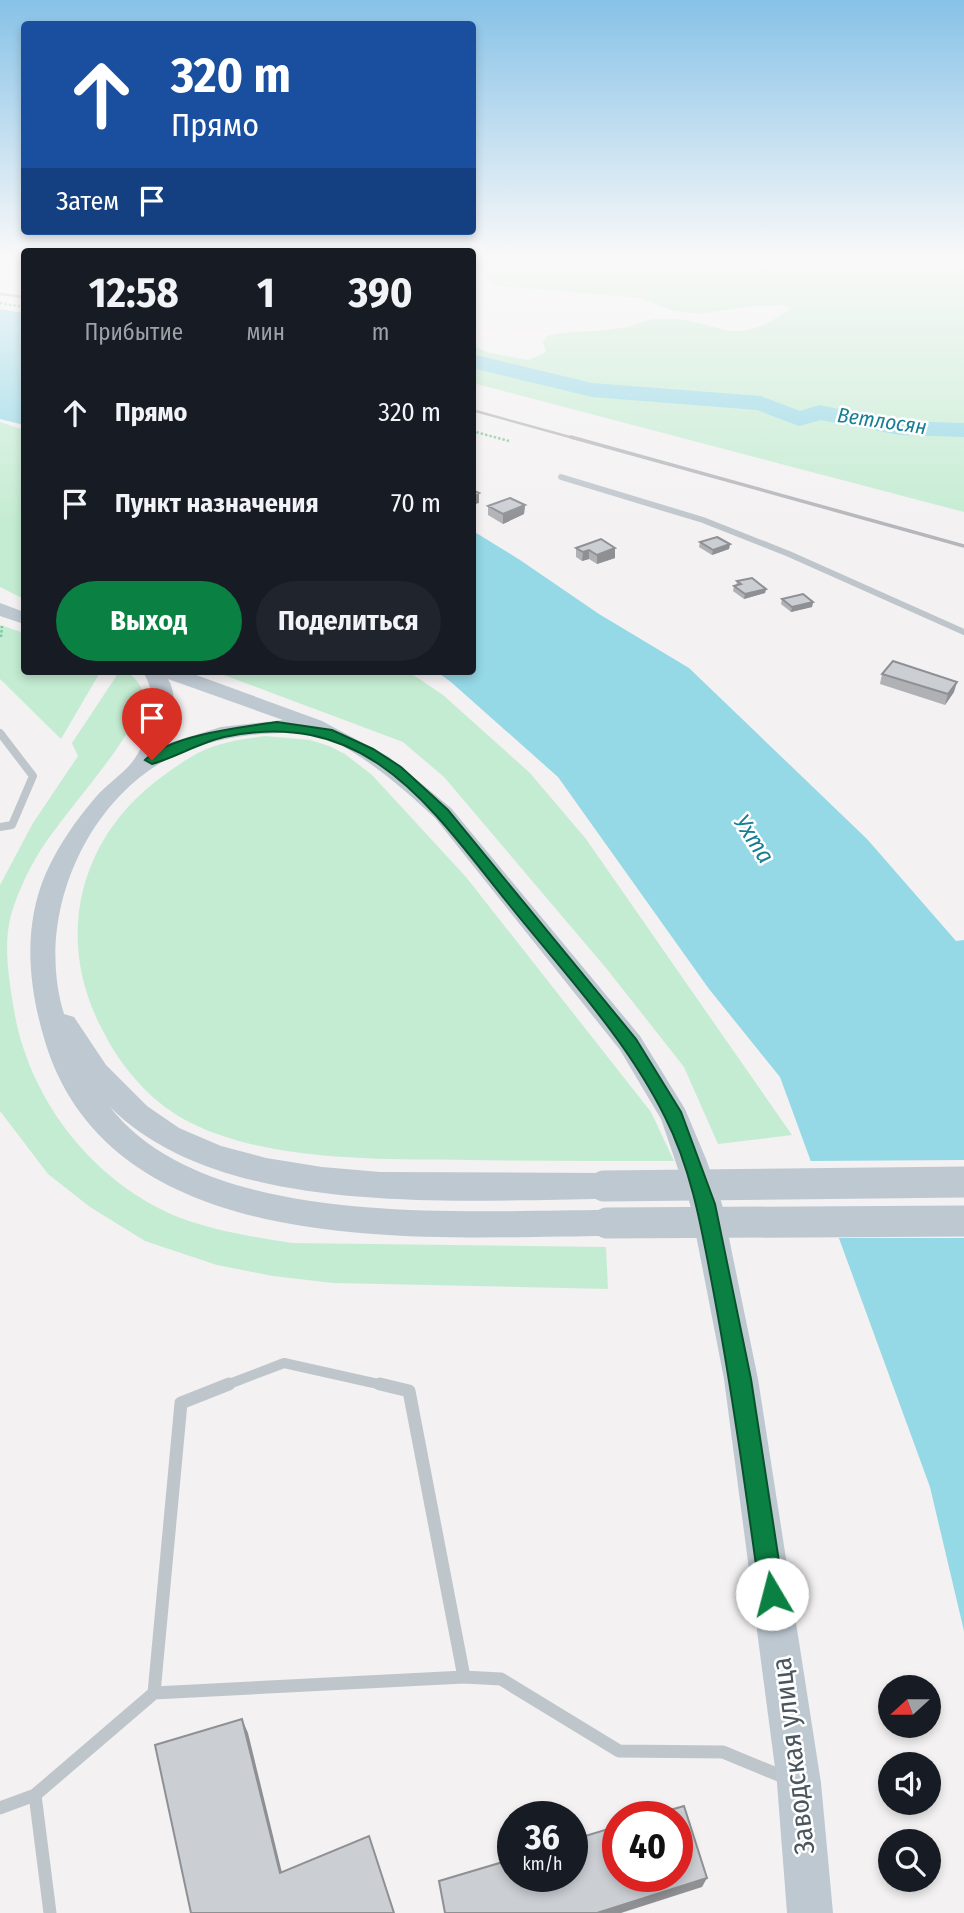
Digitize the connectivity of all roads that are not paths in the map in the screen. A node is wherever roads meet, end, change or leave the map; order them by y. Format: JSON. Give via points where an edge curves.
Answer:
{"nodes":[{"id":1,"x":561,"y":477,"type":"dead end"},
{"id":2,"x":0,"y":609,"type":"edge"},
{"id":3,"x":21,"y":617,"type":"edge"},
{"id":4,"x":964,"y":632,"type":"edge"},
{"id":5,"x":155,"y":675,"type":"edge"},
{"id":6,"x":177,"y":675,"type":"edge"},
{"id":7,"x":0,"y":733,"type":"edge"},
{"id":8,"x":338,"y":736,"type":"junction"},
{"id":9,"x":142,"y":765,"type":"junction"},
{"id":10,"x":0,"y":827,"type":"edge"},
{"id":11,"x":45,"y":974,"type":"junction"},
{"id":12,"x":964,"y":1182,"type":"edge"},
{"id":13,"x":964,"y":1221,"type":"edge"},
{"id":14,"x":607,"y":1223,"type":"joint"},
{"id":15,"x":464,"y":1677,"type":"junction"},
{"id":16,"x":154,"y":1693,"type":"junction"},
{"id":17,"x":799,"y":1783,"type":"junction"},
{"id":18,"x":35,"y":1795,"type":"junction"},
{"id":19,"x":0,"y":1808,"type":"edge"},
{"id":20,"x":50,"y":1913,"type":"edge"},
{"id":21,"x":810,"y":1913,"type":"edge"}],
"edges":[{"from":1,"to":4,"type":"lane","via":[[703,520]]},
{"from":2,"to":3,"type":"street"},
{"from":5,"to":9,"type":"street","via":[[162,688],[162,715]]},
{"from":6,"to":8,"type":"street"},
{"from":7,"to":10,"type":"lane","via":[[33,776],[12,825]]},
{"from":8,"to":9,"type":"street","via":[[291,726],[249,729],[184,746]]},
{"from":8,"to":17,"type":"street","name":"Заводская улица","via":[[396,770],[443,813],[630,1043],[675,1117],[706,1204],[741,1379]]},
{"from":9,"to":11,"type":"street","via":[[96,814],[59,870],[46,920]]},
{"from":11,"to":12,"type":"street","bridge":true,"via":[[63,1021],[103,1082],[153,1126],[205,1152],[265,1170],[347,1182],[432,1186]]},
{"from":11,"to":14,"type":"street","via":[[59,1044],[83,1093],[128,1145],[159,1167],[199,1186],[244,1201],[336,1216],[427,1222]]},
{"from":13,"to":14,"type":"street","bridge":true},
{"from":15,"to":16,"type":"lane"},
{"from":15,"to":16,"type":"lane","via":[[409,1391],[284,1363],[181,1403]]},
{"from":15,"to":17,"type":"lane","via":[[501,1679],[619,1751],[723,1752]]},
{"from":16,"to":18,"type":"lane"},
{"from":17,"to":21,"type":"street","name":"Заводская улица"},
{"from":18,"to":19,"type":"lane"},
{"from":18,"to":20,"type":"lane"}]}
